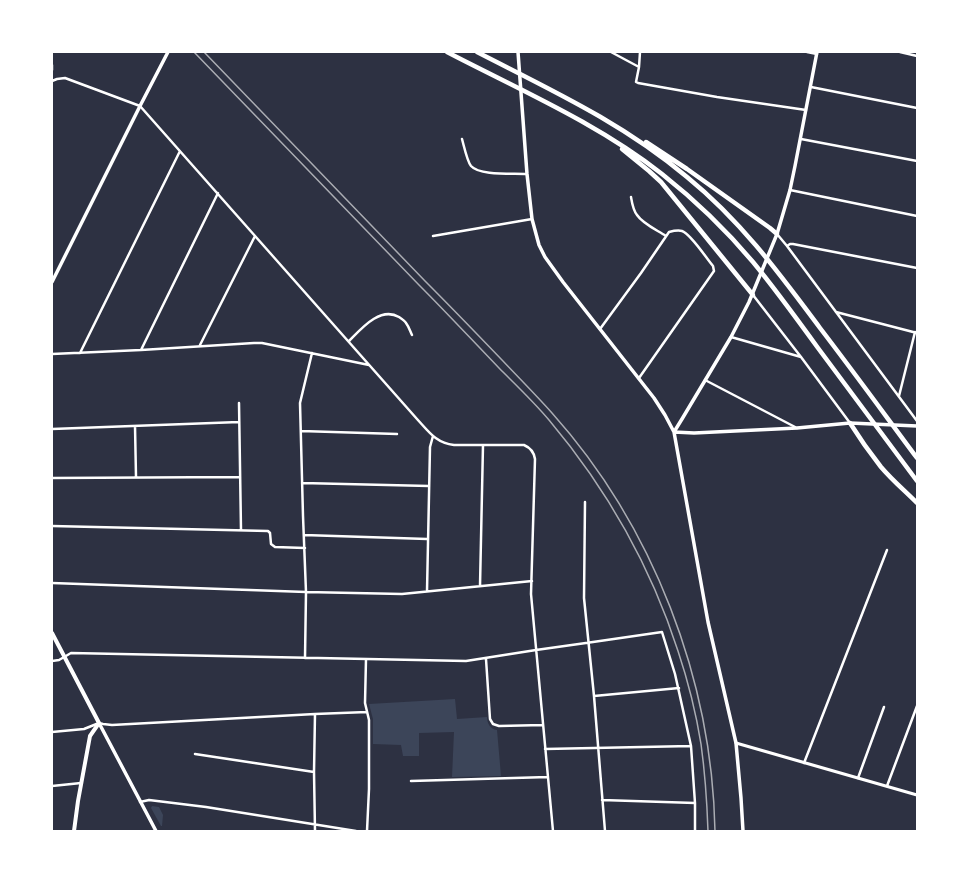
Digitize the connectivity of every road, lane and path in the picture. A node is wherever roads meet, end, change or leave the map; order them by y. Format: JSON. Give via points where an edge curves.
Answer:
{"nodes":[{"id":1,"x":168,"y":52,"type":"edge"},
{"id":2,"x":447,"y":52,"type":"edge"},
{"id":3,"x":477,"y":52,"type":"edge"},
{"id":4,"x":518,"y":52,"type":"edge"},
{"id":5,"x":611,"y":52,"type":"edge"},
{"id":6,"x":640,"y":52,"type":"edge"},
{"id":7,"x":807,"y":52,"type":"edge"},
{"id":8,"x":900,"y":52,"type":"edge"},
{"id":9,"x":817,"y":53,"type":"edge"},
{"id":10,"x":917,"y":56,"type":"edge"},
{"id":11,"x":52,"y":65,"type":"edge"},
{"id":12,"x":639,"y":67,"type":"junction"},
{"id":13,"x":52,"y":70,"type":"edge"},
{"id":14,"x":52,"y":81,"type":"edge"},
{"id":15,"x":811,"y":87,"type":"junction"},
{"id":16,"x":140,"y":106,"type":"junction"},
{"id":17,"x":917,"y":108,"type":"edge"},
{"id":18,"x":806,"y":110,"type":"junction"},
{"id":19,"x":616,"y":125,"type":"junction"},
{"id":20,"x":605,"y":135,"type":"junction"},
{"id":21,"x":801,"y":138,"type":"junction"},
{"id":22,"x":462,"y":139,"type":"dead end"},
{"id":23,"x":180,"y":151,"type":"junction"},
{"id":24,"x":917,"y":161,"type":"edge"},
{"id":25,"x":526,"y":174,"type":"junction"},
{"id":26,"x":790,"y":190,"type":"junction"},
{"id":27,"x":218,"y":194,"type":"junction"},
{"id":28,"x":631,"y":197,"type":"dead end"},
{"id":29,"x":917,"y":216,"type":"edge"},
{"id":30,"x":532,"y":219,"type":"junction"},
{"id":31,"x":777,"y":234,"type":"junction"},
{"id":32,"x":255,"y":236,"type":"junction"},
{"id":33,"x":433,"y":236,"type":"dead end"},
{"id":34,"x":666,"y":236,"type":"junction"},
{"id":35,"x":787,"y":246,"type":"junction"},
{"id":36,"x":917,"y":268,"type":"edge"},
{"id":37,"x":52,"y":282,"type":"edge"},
{"id":38,"x":753,"y":295,"type":"junction"},
{"id":39,"x":835,"y":312,"type":"junction"},
{"id":40,"x":600,"y":329,"type":"junction"},
{"id":41,"x":916,"y":333,"type":"edge"},
{"id":42,"x":412,"y":335,"type":"dead end"},
{"id":43,"x":731,"y":337,"type":"junction"},
{"id":44,"x":349,"y":341,"type":"junction"},
{"id":45,"x":200,"y":345,"type":"junction"},
{"id":46,"x":140,"y":350,"type":"junction"},
{"id":47,"x":80,"y":353,"type":"junction"},
{"id":48,"x":312,"y":353,"type":"junction"},
{"id":49,"x":52,"y":354,"type":"edge"},
{"id":50,"x":802,"y":357,"type":"junction"},
{"id":51,"x":369,"y":365,"type":"junction"},
{"id":52,"x":639,"y":378,"type":"junction"},
{"id":53,"x":705,"y":380,"type":"junction"},
{"id":54,"x":899,"y":396,"type":"junction"},
{"id":55,"x":239,"y":403,"type":"dead end"},
{"id":56,"x":917,"y":421,"type":"edge"},
{"id":57,"x":239,"y":422,"type":"junction"},
{"id":58,"x":850,"y":423,"type":"junction"},
{"id":59,"x":135,"y":426,"type":"junction"},
{"id":60,"x":917,"y":426,"type":"edge"},
{"id":61,"x":797,"y":428,"type":"junction"},
{"id":62,"x":52,"y":429,"type":"edge"},
{"id":63,"x":301,"y":431,"type":"junction"},
{"id":64,"x":674,"y":432,"type":"junction"},
{"id":65,"x":397,"y":434,"type":"dead end"},
{"id":66,"x":433,"y":436,"type":"junction"},
{"id":67,"x":483,"y":445,"type":"junction"},
{"id":68,"x":917,"y":458,"type":"edge"},
{"id":69,"x":136,"y":477,"type":"junction"},
{"id":70,"x":240,"y":477,"type":"junction"},
{"id":71,"x":52,"y":478,"type":"edge"},
{"id":72,"x":917,"y":481,"type":"edge"},
{"id":73,"x":302,"y":483,"type":"junction"},
{"id":74,"x":429,"y":486,"type":"junction"},
{"id":75,"x":585,"y":502,"type":"dead end"},
{"id":76,"x":917,"y":503,"type":"edge"},
{"id":77,"x":52,"y":526,"type":"edge"},
{"id":78,"x":241,"y":530,"type":"junction"},
{"id":79,"x":304,"y":536,"type":"junction"},
{"id":80,"x":428,"y":539,"type":"junction"},
{"id":81,"x":305,"y":548,"type":"junction"},
{"id":82,"x":887,"y":550,"type":"dead end"},
{"id":83,"x":532,"y":581,"type":"junction"},
{"id":84,"x":52,"y":583,"type":"edge"},
{"id":85,"x":480,"y":586,"type":"junction"},
{"id":86,"x":427,"y":591,"type":"junction"},
{"id":87,"x":306,"y":592,"type":"junction"},
{"id":88,"x":52,"y":633,"type":"edge"},
{"id":89,"x":588,"y":643,"type":"junction"},
{"id":90,"x":536,"y":650,"type":"junction"},
{"id":91,"x":65,"y":657,"type":"junction"},
{"id":92,"x":305,"y":658,"type":"junction"},
{"id":93,"x":366,"y":659,"type":"junction"},
{"id":94,"x":486,"y":659,"type":"junction"},
{"id":95,"x":52,"y":662,"type":"edge"},
{"id":96,"x":679,"y":688,"type":"junction"},
{"id":97,"x":594,"y":696,"type":"junction"},
{"id":98,"x":917,"y":706,"type":"edge"},
{"id":99,"x":884,"y":707,"type":"dead end"},
{"id":100,"x":368,"y":712,"type":"junction"},
{"id":101,"x":315,"y":714,"type":"junction"},
{"id":102,"x":99,"y":723,"type":"junction"},
{"id":103,"x":543,"y":725,"type":"junction"},
{"id":104,"x":52,"y":732,"type":"edge"},
{"id":105,"x":736,"y":743,"type":"junction"},
{"id":106,"x":691,"y":746,"type":"junction"},
{"id":107,"x":598,"y":747,"type":"junction"},
{"id":108,"x":545,"y":749,"type":"junction"},
{"id":109,"x":195,"y":754,"type":"dead end"},
{"id":110,"x":804,"y":763,"type":"junction"},
{"id":111,"x":314,"y":772,"type":"junction"},
{"id":112,"x":548,"y":777,"type":"junction"},
{"id":113,"x":858,"y":778,"type":"junction"},
{"id":114,"x":411,"y":781,"type":"dead end"},
{"id":115,"x":81,"y":783,"type":"junction"},
{"id":116,"x":52,"y":786,"type":"edge"},
{"id":117,"x":887,"y":786,"type":"junction"},
{"id":118,"x":917,"y":795,"type":"edge"},
{"id":119,"x":602,"y":800,"type":"junction"},
{"id":120,"x":140,"y":802,"type":"junction"},
{"id":121,"x":695,"y":803,"type":"junction"},
{"id":122,"x":315,"y":825,"type":"junction"},
{"id":123,"x":74,"y":831,"type":"edge"},
{"id":124,"x":156,"y":831,"type":"edge"},
{"id":125,"x":315,"y":831,"type":"edge"},
{"id":126,"x":356,"y":831,"type":"edge"},
{"id":127,"x":367,"y":831,"type":"edge"},
{"id":128,"x":553,"y":831,"type":"edge"},
{"id":129,"x":605,"y":831,"type":"edge"},
{"id":130,"x":695,"y":831,"type":"edge"},
{"id":131,"x":743,"y":831,"type":"edge"}],
"edges":[{"from":1,"to":16,"type":"main road"},
{"from":2,"to":20,"type":"highway"},
{"from":3,"to":19,"type":"highway"},
{"from":4,"to":25,"type":"main road"},
{"from":5,"to":12,"type":"street"},
{"from":6,"to":12,"type":"street"},
{"from":7,"to":9,"type":"street"},
{"from":8,"to":10,"type":"street"},
{"from":9,"to":15,"type":"main road"},
{"from":11,"to":13,"type":"street"},
{"from":12,"to":18,"type":"street","via":[[636,82],[645,85]]},
{"from":14,"to":16,"type":"street","via":[[59,78],[68,79]]},
{"from":15,"to":17,"type":"street"},
{"from":15,"to":18,"type":"main road"},
{"from":16,"to":23,"type":"street"},
{"from":16,"to":37,"type":"main road"},
{"from":18,"to":21,"type":"main road"},
{"from":19,"to":31,"type":"highway","via":[[652,145]]},
{"from":19,"to":68,"type":"highway","via":[[687,176],[726,212],[758,247]]},
{"from":20,"to":38,"type":"highway","via":[[661,182]]},
{"from":20,"to":72,"type":"highway","via":[[644,160],[676,185],[714,220],[752,261]]},
{"from":21,"to":24,"type":"street"},
{"from":21,"to":26,"type":"main road"},
{"from":22,"to":25,"type":"street","via":[[470,165],[477,170]]},
{"from":23,"to":27,"type":"street"},
{"from":23,"to":47,"type":"street"},
{"from":25,"to":30,"type":"main road"},
{"from":26,"to":29,"type":"street"},
{"from":26,"to":31,"type":"main road"},
{"from":27,"to":32,"type":"street"},
{"from":27,"to":46,"type":"street"},
{"from":28,"to":34,"type":"street","via":[[637,215]]},
{"from":30,"to":33,"type":"street"},
{"from":30,"to":40,"type":"main road","via":[[545,257]]},
{"from":31,"to":35,"type":"street"},
{"from":31,"to":38,"type":"main road"},
{"from":32,"to":44,"type":"street"},
{"from":32,"to":45,"type":"street"},
{"from":34,"to":40,"type":"street"},
{"from":34,"to":52,"type":"street","via":[[674,231],[688,234],[713,266],[714,272]]},
{"from":35,"to":36,"type":"street","via":[[793,244]]},
{"from":35,"to":39,"type":"street"},
{"from":38,"to":43,"type":"main road"},
{"from":38,"to":50,"type":"street"},
{"from":39,"to":41,"type":"street"},
{"from":39,"to":54,"type":"street"},
{"from":40,"to":52,"type":"main road"},
{"from":41,"to":54,"type":"street"},
{"from":42,"to":44,"type":"street","via":[[406,322],[388,314],[371,321]]},
{"from":43,"to":50,"type":"street"},
{"from":43,"to":53,"type":"main road"},
{"from":44,"to":51,"type":"street"},
{"from":45,"to":46,"type":"street"},
{"from":45,"to":48,"type":"street","via":[[262,343]]},
{"from":46,"to":47,"type":"street"},
{"from":47,"to":49,"type":"street"},
{"from":48,"to":51,"type":"street"},
{"from":48,"to":63,"type":"street","via":[[300,403]]},
{"from":50,"to":58,"type":"street"},
{"from":51,"to":66,"type":"street"},
{"from":52,"to":64,"type":"main road"},
{"from":53,"to":61,"type":"street"},
{"from":53,"to":64,"type":"main road"},
{"from":54,"to":56,"type":"street"},
{"from":55,"to":57,"type":"street"},
{"from":57,"to":59,"type":"street"},
{"from":57,"to":70,"type":"street"},
{"from":58,"to":60,"type":"main road"},
{"from":58,"to":61,"type":"main road"},
{"from":58,"to":76,"type":"highway","via":[[881,467]]},
{"from":59,"to":62,"type":"street"},
{"from":59,"to":69,"type":"street"},
{"from":61,"to":64,"type":"main road"},
{"from":63,"to":65,"type":"street"},
{"from":63,"to":73,"type":"street"},
{"from":64,"to":105,"type":"main road","via":[[708,622]]},
{"from":66,"to":67,"type":"street","via":[[448,444]]},
{"from":66,"to":74,"type":"street","via":[[430,447]]},
{"from":67,"to":83,"type":"street","via":[[521,445],[527,446],[534,453]]},
{"from":67,"to":85,"type":"street"},
{"from":69,"to":70,"type":"street"},
{"from":69,"to":71,"type":"street"},
{"from":70,"to":78,"type":"street"},
{"from":73,"to":74,"type":"street"},
{"from":73,"to":79,"type":"street"},
{"from":74,"to":80,"type":"street"},
{"from":75,"to":89,"type":"street","via":[[584,598]]},
{"from":77,"to":78,"type":"street"},
{"from":78,"to":81,"type":"street","via":[[269,532],[271,544],[275,547]]},
{"from":79,"to":80,"type":"street"},
{"from":79,"to":81,"type":"street"},
{"from":80,"to":86,"type":"street"},
{"from":81,"to":87,"type":"street"},
{"from":82,"to":110,"type":"street"},
{"from":83,"to":85,"type":"street"},
{"from":83,"to":90,"type":"street"},
{"from":84,"to":87,"type":"street"},
{"from":85,"to":86,"type":"street"},
{"from":86,"to":87,"type":"street","via":[[402,594]]},
{"from":87,"to":92,"type":"street"},
{"from":88,"to":91,"type":"main road"},
{"from":89,"to":90,"type":"street"},
{"from":89,"to":96,"type":"street","via":[[662,632]]},
{"from":89,"to":97,"type":"street"},
{"from":90,"to":94,"type":"street"},
{"from":90,"to":103,"type":"street"},
{"from":91,"to":92,"type":"street","via":[[72,653]]},
{"from":91,"to":95,"type":"street"},
{"from":91,"to":102,"type":"main road"},
{"from":92,"to":93,"type":"street"},
{"from":93,"to":94,"type":"street"},
{"from":93,"to":100,"type":"street","via":[[365,703]]},
{"from":94,"to":103,"type":"street","via":[[490,719],[493,724]]},
{"from":96,"to":97,"type":"street"},
{"from":96,"to":106,"type":"street"},
{"from":97,"to":107,"type":"street"},
{"from":98,"to":117,"type":"street"},
{"from":99,"to":113,"type":"street"},
{"from":100,"to":101,"type":"street"},
{"from":100,"to":127,"type":"street"},
{"from":101,"to":102,"type":"street","via":[[112,725]]},
{"from":101,"to":111,"type":"street"},
{"from":102,"to":104,"type":"street","via":[[84,729]]},
{"from":102,"to":115,"type":"main road","via":[[90,736]]},
{"from":102,"to":120,"type":"main road"},
{"from":103,"to":108,"type":"street"},
{"from":105,"to":110,"type":"street"},
{"from":105,"to":131,"type":"main road"},
{"from":106,"to":107,"type":"street"},
{"from":106,"to":121,"type":"street"},
{"from":107,"to":108,"type":"street"},
{"from":107,"to":119,"type":"street"},
{"from":108,"to":112,"type":"street"},
{"from":109,"to":111,"type":"street"},
{"from":110,"to":113,"type":"street"},
{"from":111,"to":122,"type":"street"},
{"from":112,"to":114,"type":"street"},
{"from":112,"to":128,"type":"street"},
{"from":113,"to":117,"type":"street"},
{"from":115,"to":116,"type":"street"},
{"from":115,"to":123,"type":"main road"},
{"from":117,"to":118,"type":"street"},
{"from":119,"to":121,"type":"street"},
{"from":119,"to":129,"type":"street"},
{"from":120,"to":122,"type":"street","via":[[149,800],[206,807]]},
{"from":120,"to":124,"type":"main road"},
{"from":121,"to":130,"type":"street"},
{"from":122,"to":125,"type":"street"},
{"from":122,"to":126,"type":"street"}]}
